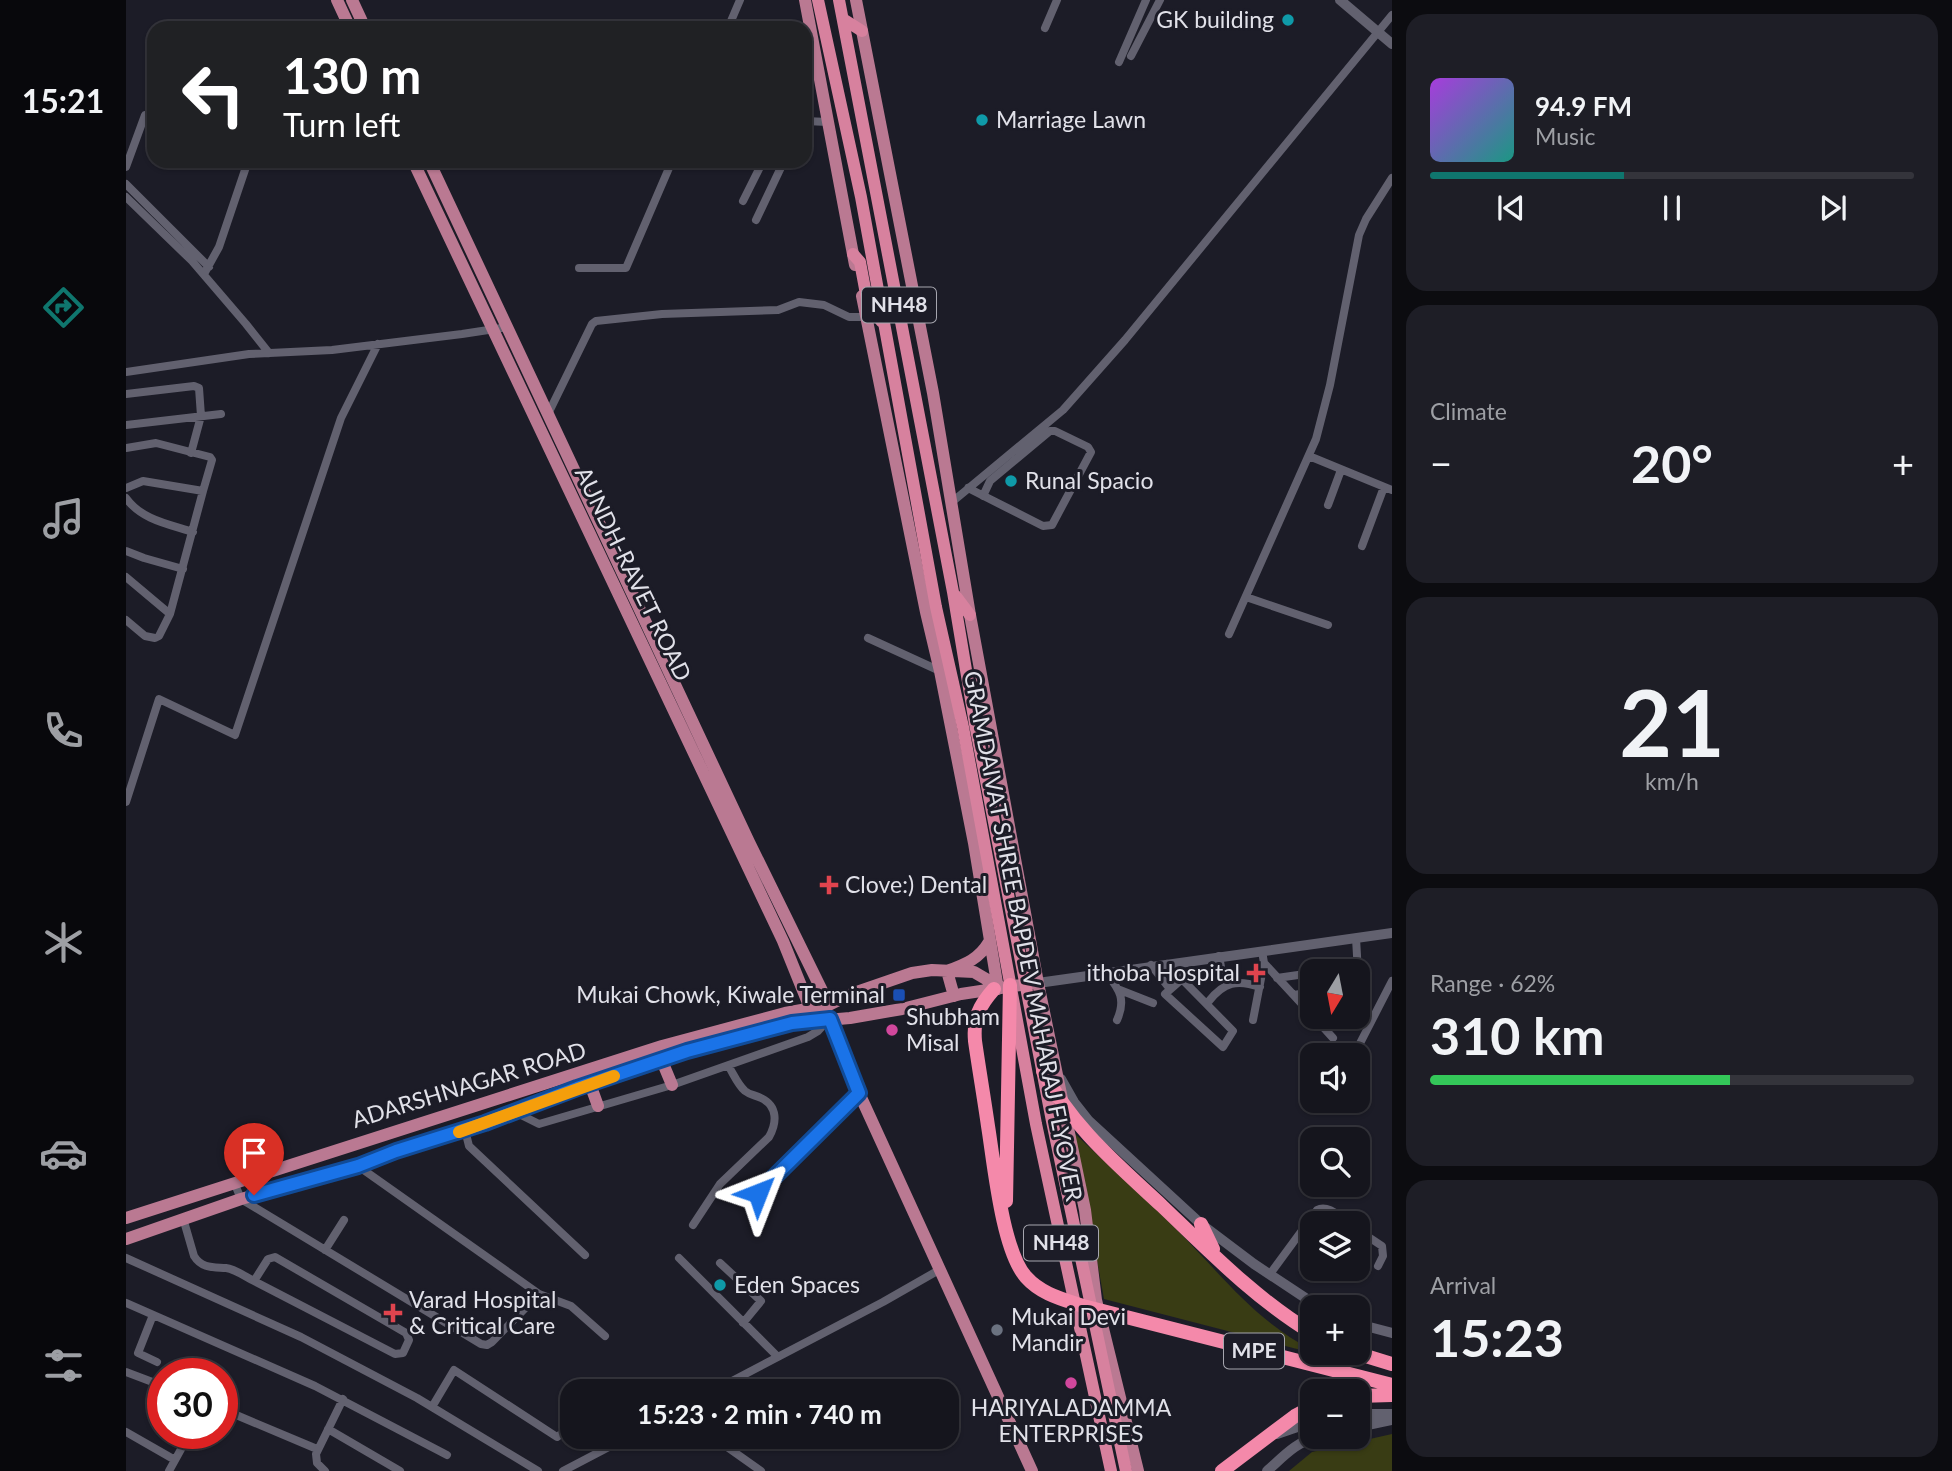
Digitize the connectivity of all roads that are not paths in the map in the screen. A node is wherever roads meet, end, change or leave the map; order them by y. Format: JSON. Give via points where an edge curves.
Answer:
{"nodes":[{"id":1,"x":337,"y":0,"type":"edge"},
{"id":2,"x":352,"y":0,"type":"edge"},
{"id":3,"x":740,"y":0,"type":"edge"},
{"id":4,"x":804,"y":0,"type":"edge"},
{"id":5,"x":818,"y":0,"type":"edge"},
{"id":6,"x":856,"y":0,"type":"edge"},
{"id":7,"x":1057,"y":0,"type":"edge"},
{"id":8,"x":1146,"y":0,"type":"edge"},
{"id":9,"x":1160,"y":0,"type":"edge"},
{"id":10,"x":1340,"y":0,"type":"edge"},
{"id":11,"x":841,"y":8,"type":"edge"},
{"id":12,"x":1392,"y":15,"type":"edge"},
{"id":13,"x":347,"y":21,"type":"edge"},
{"id":14,"x":362,"y":21,"type":"edge"},
{"id":15,"x":731,"y":21,"type":"edge"},
{"id":16,"x":808,"y":21,"type":"edge"},
{"id":17,"x":1045,"y":28,"type":"dead end"},
{"id":18,"x":862,"y":31,"type":"junction"},
{"id":19,"x":1379,"y":32,"type":"junction"},
{"id":20,"x":812,"y":41,"type":"edge"},
{"id":21,"x":1392,"y":44,"type":"edge"},
{"id":22,"x":1131,"y":56,"type":"dead end"},
{"id":23,"x":1119,"y":62,"type":"dead end"},
{"id":24,"x":145,"y":116,"type":"dead end"},
{"id":25,"x":812,"y":121,"type":"edge"},
{"id":26,"x":828,"y":122,"type":"junction"},
{"id":27,"x":126,"y":167,"type":"edge"},
{"id":28,"x":246,"y":168,"type":"edge"},
{"id":29,"x":416,"y":168,"type":"edge"},
{"id":30,"x":432,"y":168,"type":"edge"},
{"id":31,"x":669,"y":168,"type":"edge"},
{"id":32,"x":760,"y":168,"type":"edge"},
{"id":33,"x":782,"y":168,"type":"edge"},
{"id":34,"x":1392,"y":178,"type":"edge"},
{"id":35,"x":126,"y":184,"type":"edge"},
{"id":36,"x":126,"y":197,"type":"edge"},
{"id":37,"x":743,"y":201,"type":"dead end"},
{"id":38,"x":756,"y":220,"type":"dead end"},
{"id":39,"x":853,"y":254,"type":"junction"},
{"id":40,"x":579,"y":268,"type":"dead end"},
{"id":41,"x":206,"y":271,"type":"junction"},
{"id":42,"x":866,"y":317,"type":"junction"},
{"id":43,"x":885,"y":325,"type":"junction"},
{"id":44,"x":508,"y":327,"type":"junction"},
{"id":45,"x":492,"y":330,"type":"junction"},
{"id":46,"x":378,"y":345,"type":"junction"},
{"id":47,"x":269,"y":353,"type":"junction"},
{"id":48,"x":126,"y":372,"type":"edge"},
{"id":49,"x":126,"y":394,"type":"edge"},
{"id":50,"x":221,"y":414,"type":"dead end"},
{"id":51,"x":548,"y":414,"type":"junction"},
{"id":52,"x":201,"y":416,"type":"junction"},
{"id":53,"x":126,"y":425,"type":"edge"},
{"id":54,"x":126,"y":448,"type":"edge"},
{"id":55,"x":191,"y":453,"type":"junction"},
{"id":56,"x":1309,"y":456,"type":"junction"},
{"id":57,"x":1341,"y":470,"type":"junction"},
{"id":58,"x":126,"y":488,"type":"edge"},
{"id":59,"x":968,"y":488,"type":"junction"},
{"id":60,"x":1388,"y":489,"type":"edge"},
{"id":61,"x":204,"y":491,"type":"junction"},
{"id":62,"x":983,"y":496,"type":"junction"},
{"id":63,"x":126,"y":498,"type":"edge"},
{"id":64,"x":952,"y":502,"type":"junction"},
{"id":65,"x":1328,"y":505,"type":"dead end"},
{"id":66,"x":193,"y":532,"type":"junction"},
{"id":67,"x":1362,"y":546,"type":"dead end"},
{"id":68,"x":126,"y":551,"type":"edge"},
{"id":69,"x":183,"y":569,"type":"junction"},
{"id":70,"x":126,"y":577,"type":"edge"},
{"id":71,"x":953,"y":592,"type":"junction"},
{"id":72,"x":1246,"y":597,"type":"junction"},
{"id":73,"x":170,"y":614,"type":"junction"},
{"id":74,"x":970,"y":615,"type":"junction"},
{"id":75,"x":126,"y":620,"type":"edge"},
{"id":76,"x":1328,"y":625,"type":"dead end"},
{"id":77,"x":1229,"y":634,"type":"dead end"},
{"id":78,"x":868,"y":638,"type":"dead end"},
{"id":79,"x":937,"y":641,"type":"junction"},
{"id":80,"x":940,"y":671,"type":"junction"},
{"id":81,"x":969,"y":726,"type":"junction"},
{"id":82,"x":126,"y":802,"type":"edge"},
{"id":83,"x":1392,"y":933,"type":"edge"},
{"id":84,"x":1356,"y":938,"type":"junction"},
{"id":85,"x":989,"y":942,"type":"junction"},
{"id":86,"x":1262,"y":951,"type":"junction"},
{"id":87,"x":1219,"y":957,"type":"junction"},
{"id":88,"x":1358,"y":959,"type":"edge"},
{"id":89,"x":1264,"y":963,"type":"junction"},
{"id":90,"x":1167,"y":964,"type":"junction"},
{"id":91,"x":1151,"y":965,"type":"junction"},
{"id":92,"x":947,"y":971,"type":"junction"},
{"id":93,"x":1107,"y":974,"type":"junction"},
{"id":94,"x":1300,"y":975,"type":"edge"},
{"id":95,"x":1223,"y":978,"type":"dead end"},
{"id":96,"x":1277,"y":978,"type":"junction"},
{"id":97,"x":1181,"y":980,"type":"junction"},
{"id":98,"x":1392,"y":981,"type":"edge"},
{"id":99,"x":1038,"y":983,"type":"junction"},
{"id":100,"x":1260,"y":986,"type":"junction"},
{"id":101,"x":1001,"y":988,"type":"junction"},
{"id":102,"x":1171,"y":989,"type":"junction"},
{"id":103,"x":1120,"y":990,"type":"junction"},
{"id":104,"x":1300,"y":994,"type":"edge"},
{"id":105,"x":1294,"y":995,"type":"junction"},
{"id":106,"x":954,"y":996,"type":"junction"},
{"id":107,"x":1209,"y":1001,"type":"dead end"},
{"id":108,"x":1300,"y":1002,"type":"edge"},
{"id":109,"x":1153,"y":1003,"type":"dead end"},
{"id":110,"x":829,"y":1005,"type":"junction"},
{"id":111,"x":810,"y":1008,"type":"junction"},
{"id":112,"x":830,"y":1019,"type":"junction"},
{"id":113,"x":1117,"y":1020,"type":"dead end"},
{"id":114,"x":1253,"y":1020,"type":"dead end"},
{"id":115,"x":1325,"y":1029,"type":"edge"},
{"id":116,"x":1334,"y":1038,"type":"dead end"},
{"id":117,"x":1360,"y":1043,"type":"edge"},
{"id":118,"x":662,"y":1061,"type":"junction"},
{"id":119,"x":729,"y":1067,"type":"junction"},
{"id":120,"x":1050,"y":1072,"type":"junction"},
{"id":121,"x":590,"y":1084,"type":"junction"},
{"id":122,"x":672,"y":1085,"type":"junction"},
{"id":123,"x":859,"y":1093,"type":"junction"},
{"id":124,"x":598,"y":1106,"type":"junction"},
{"id":125,"x":513,"y":1111,"type":"junction"},
{"id":126,"x":465,"y":1129,"type":"junction"},
{"id":127,"x":358,"y":1166,"type":"junction"},
{"id":128,"x":234,"y":1182,"type":"junction"},
{"id":129,"x":758,"y":1193,"type":"dead end"},
{"id":130,"x":241,"y":1199,"type":"junction"},
{"id":131,"x":126,"y":1218,"type":"edge"},
{"id":132,"x":183,"y":1218,"type":"junction"},
{"id":133,"x":344,"y":1220,"type":"dead end"},
{"id":134,"x":1201,"y":1224,"type":"junction"},
{"id":135,"x":693,"y":1225,"type":"dead end"},
{"id":136,"x":1300,"y":1233,"type":"edge"},
{"id":137,"x":1008,"y":1234,"type":"junction"},
{"id":138,"x":1370,"y":1238,"type":"edge"},
{"id":139,"x":126,"y":1239,"type":"edge"},
{"id":140,"x":325,"y":1250,"type":"junction"},
{"id":141,"x":585,"y":1255,"type":"dead end"},
{"id":142,"x":126,"y":1258,"type":"edge"},
{"id":143,"x":678,"y":1258,"type":"dead end"},
{"id":144,"x":1219,"y":1260,"type":"junction"},
{"id":145,"x":720,"y":1263,"type":"dead end"},
{"id":146,"x":1378,"y":1266,"type":"dead end"},
{"id":147,"x":939,"y":1270,"type":"junction"},
{"id":148,"x":1270,"y":1274,"type":"junction"},
{"id":149,"x":254,"y":1281,"type":"junction"},
{"id":150,"x":539,"y":1294,"type":"junction"},
{"id":151,"x":1301,"y":1295,"type":"edge"},
{"id":152,"x":126,"y":1303,"type":"edge"},
{"id":153,"x":1093,"y":1303,"type":"junction"},
{"id":154,"x":153,"y":1315,"type":"junction"},
{"id":155,"x":743,"y":1323,"type":"junction"},
{"id":156,"x":1300,"y":1325,"type":"edge"},
{"id":157,"x":1370,"y":1327,"type":"edge"},
{"id":158,"x":1392,"y":1333,"type":"edge"},
{"id":159,"x":605,"y":1336,"type":"dead end"},
{"id":160,"x":777,"y":1356,"type":"junction"},
{"id":161,"x":1370,"y":1357,"type":"edge"},
{"id":162,"x":149,"y":1358,"type":"edge"},
{"id":163,"x":1392,"y":1364,"type":"edge"},
{"id":164,"x":126,"y":1372,"type":"edge"},
{"id":165,"x":735,"y":1379,"type":"edge"},
{"id":166,"x":147,"y":1380,"type":"edge"},
{"id":167,"x":1392,"y":1385,"type":"edge"},
{"id":168,"x":1392,"y":1395,"type":"edge"},
{"id":169,"x":1370,"y":1396,"type":"edge"},
{"id":170,"x":344,"y":1399,"type":"junction"},
{"id":171,"x":432,"y":1407,"type":"junction"},
{"id":172,"x":1300,"y":1413,"type":"edge"},
{"id":173,"x":1370,"y":1414,"type":"edge"},
{"id":174,"x":1392,"y":1414,"type":"edge"},
{"id":175,"x":238,"y":1416,"type":"edge"},
{"id":176,"x":1392,"y":1420,"type":"edge"},
{"id":177,"x":1370,"y":1425,"type":"edge"},
{"id":178,"x":1300,"y":1426,"type":"edge"},
{"id":179,"x":328,"y":1429,"type":"junction"},
{"id":180,"x":126,"y":1432,"type":"edge"},
{"id":181,"x":560,"y":1435,"type":"edge"},
{"id":182,"x":1267,"y":1437,"type":"junction"},
{"id":183,"x":1300,"y":1444,"type":"edge"},
{"id":184,"x":181,"y":1449,"type":"edge"},
{"id":185,"x":317,"y":1449,"type":"junction"},
{"id":186,"x":730,"y":1449,"type":"edge"},
{"id":187,"x":601,"y":1450,"type":"edge"},
{"id":188,"x":447,"y":1455,"type":"dead end"},
{"id":189,"x":175,"y":1460,"type":"junction"},
{"id":190,"x":172,"y":1470,"type":"edge"},
{"id":191,"x":325,"y":1471,"type":"edge"},
{"id":192,"x":400,"y":1471,"type":"edge"},
{"id":193,"x":538,"y":1471,"type":"edge"},
{"id":194,"x":563,"y":1471,"type":"edge"},
{"id":195,"x":761,"y":1471,"type":"edge"},
{"id":196,"x":1032,"y":1471,"type":"edge"},
{"id":197,"x":1111,"y":1471,"type":"edge"},
{"id":198,"x":1126,"y":1471,"type":"edge"},
{"id":199,"x":1139,"y":1471,"type":"edge"},
{"id":200,"x":1222,"y":1471,"type":"edge"},
{"id":201,"x":1267,"y":1471,"type":"edge"}],
"edges":[{"from":1,"to":13,"type":"main road"},
{"from":2,"to":14,"type":"main road"},
{"from":3,"to":15,"type":"street"},
{"from":4,"to":16,"type":"main road"},
{"from":5,"to":43,"type":"highway","number":"NH48"},
{"from":6,"to":18,"type":"main road"},
{"from":7,"to":17,"type":"street"},
{"from":8,"to":23,"type":"street"},
{"from":9,"to":22,"type":"street"},
{"from":10,"to":19,"type":"main road"},
{"from":11,"to":18,"type":"highway"},
{"from":11,"to":71,"type":"highway","number":"NH48"},
{"from":12,"to":19,"type":"street"},
{"from":18,"to":64,"type":"main road"},
{"from":19,"to":21,"type":"main road"},
{"from":19,"to":59,"type":"street","via":[[1063,410]]},
{"from":20,"to":26,"type":"main road"},
{"from":24,"to":27,"type":"street"},
{"from":25,"to":26,"type":"street"},
{"from":26,"to":39,"type":"main road"},
{"from":28,"to":41,"type":"street"},
{"from":29,"to":45,"type":"main road","name":"AUNDH-RAVET ROAD"},
{"from":30,"to":44,"type":"main road","name":"AUNDH-RAVET ROAD"},
{"from":31,"to":40,"type":"street","via":[[626,268]]},
{"from":32,"to":37,"type":"street"},
{"from":33,"to":38,"type":"street"},
{"from":34,"to":56,"type":"street","via":[[1359,235],[1330,385]]},
{"from":35,"to":41,"type":"street"},
{"from":36,"to":41,"type":"street"},
{"from":39,"to":42,"type":"main road"},
{"from":39,"to":43,"type":"highway","via":[[860,262],[868,304]]},
{"from":41,"to":47,"type":"street"},
{"from":42,"to":51,"type":"street","via":[[849,317],[824,305],[799,302],[778,310],[596,321]]},
{"from":42,"to":79,"type":"main road"},
{"from":43,"to":79,"type":"highway","number":"NH48","via":[[938,614]]},
{"from":44,"to":45,"type":"street"},
{"from":44,"to":51,"type":"main road","name":"AUNDH-RAVET ROAD"},
{"from":45,"to":46,"type":"street"},
{"from":45,"to":111,"type":"main road","name":"AUNDH-RAVET ROAD","via":[[783,941]]},
{"from":46,"to":47,"type":"street"},
{"from":46,"to":82,"type":"street","via":[[341,418],[236,735],[159,699]]},
{"from":47,"to":48,"type":"street"},
{"from":49,"to":52,"type":"street","via":[[197,387]]},
{"from":50,"to":52,"type":"street"},
{"from":51,"to":110,"type":"main road","name":"AUNDH-RAVET ROAD"},
{"from":52,"to":53,"type":"street"},
{"from":52,"to":55,"type":"street"},
{"from":54,"to":55,"type":"street","via":[[156,443]]},
{"from":55,"to":61,"type":"street","via":[[212,459]]},
{"from":56,"to":57,"type":"street"},
{"from":56,"to":72,"type":"street"},
{"from":57,"to":60,"type":"street"},
{"from":57,"to":65,"type":"street"},
{"from":58,"to":61,"type":"street","via":[[143,481]]},
{"from":59,"to":62,"type":"street"},
{"from":59,"to":64,"type":"street"},
{"from":60,"to":67,"type":"street"},
{"from":61,"to":66,"type":"street"},
{"from":62,"to":62,"type":"street","via":[[1048,527],[1091,452],[1049,431],[990,481]]},
{"from":63,"to":66,"type":"street","via":[[149,518]]},
{"from":64,"to":74,"type":"main road"},
{"from":66,"to":69,"type":"street"},
{"from":68,"to":69,"type":"street"},
{"from":69,"to":73,"type":"street"},
{"from":70,"to":73,"type":"street"},
{"from":71,"to":74,"type":"highway"},
{"from":71,"to":81,"type":"highway","name":"GRAMDAIVAT SHREE BAPDEV MAHARAJ FLYOVER","number":"NH48"},
{"from":72,"to":76,"type":"street"},
{"from":72,"to":77,"type":"street"},
{"from":73,"to":75,"type":"street","via":[[155,638],[145,636]]},
{"from":74,"to":99,"type":"main road"},
{"from":78,"to":80,"type":"street"},
{"from":79,"to":80,"type":"main road"},
{"from":79,"to":81,"type":"highway","name":"GRAMDAIVAT SHREE BAPDEV MAHARAJ FLYOVER","number":"NH48"},
{"from":80,"to":85,"type":"main road"},
{"from":81,"to":101,"type":"highway","name":"GRAMDAIVAT SHREE BAPDEV MAHARAJ FLYOVER","number":"NH48"},
{"from":81,"to":120,"type":"highway","name":"GRAMDAIVAT SHREE BAPDEV MAHARAJ FLYOVER","number":"NH48"},
{"from":83,"to":84,"type":"main road"},
{"from":84,"to":86,"type":"main road"},
{"from":84,"to":88,"type":"street"},
{"from":85,"to":92,"type":"main road","via":[[971,962]]},
{"from":85,"to":101,"type":"main road"},
{"from":86,"to":87,"type":"main road"},
{"from":86,"to":89,"type":"street"},
{"from":87,"to":90,"type":"main road"},
{"from":87,"to":95,"type":"street"},
{"from":89,"to":96,"type":"street"},
{"from":89,"to":100,"type":"street"},
{"from":90,"to":91,"type":"main road"},
{"from":90,"to":97,"type":"street"},
{"from":91,"to":93,"type":"main road"},
{"from":91,"to":102,"type":"street"},
{"from":92,"to":101,"type":"main road","via":[[975,972]]},
{"from":92,"to":106,"type":"main road"},
{"from":92,"to":110,"type":"main road","name":"ADARSHNAGAR ROAD","via":[[912,973]]},
{"from":93,"to":99,"type":"main road"},
{"from":93,"to":103,"type":"street"},
{"from":94,"to":96,"type":"street"},
{"from":96,"to":105,"type":"street"},
{"from":97,"to":102,"type":"street"},
{"from":97,"to":102,"type":"street","via":[[1233,1031],[1223,1047],[1166,994]]},
{"from":98,"to":117,"type":"street"},
{"from":99,"to":101,"type":"main road","name":"ADARSHNAGAR ROAD"},
{"from":99,"to":120,"type":"main road"},
{"from":100,"to":107,"type":"street","via":[[1230,983]]},
{"from":100,"to":114,"type":"street"},
{"from":101,"to":106,"type":"main road","name":"ADARSHNAGAR ROAD"},
{"from":101,"to":137,"type":"highway","number":"MPE","via":[[1008,1109]]},
{"from":101,"to":137,"type":"highway","via":[[980,1005],[975,1041]]},
{"from":101,"to":197,"type":"highway","name":"GRAMDAIVAT SHREE BAPDEV MAHARAJ FLYOVER","number":"NH48","via":[[1036,1124]]},
{"from":103,"to":109,"type":"street"},
{"from":103,"to":113,"type":"street","via":[[1124,1002]]},
{"from":104,"to":105,"type":"street"},
{"from":105,"to":108,"type":"street"},
{"from":106,"to":112,"type":"main road","name":"ADARSHNAGAR ROAD"},
{"from":110,"to":111,"type":"main road","name":"ADARSHNAGAR ROAD"},
{"from":111,"to":128,"type":"main road","name":"ADARSHNAGAR ROAD","via":[[662,1046]]},
{"from":112,"to":118,"type":"main road","name":"ADARSHNAGAR ROAD","via":[[792,1023]]},
{"from":112,"to":119,"type":"street","via":[[808,1037]]},
{"from":112,"to":123,"type":"main road"},
{"from":115,"to":116,"type":"street"},
{"from":118,"to":121,"type":"main road","name":"ADARSHNAGAR ROAD"},
{"from":118,"to":122,"type":"main road"},
{"from":119,"to":122,"type":"street"},
{"from":119,"to":135,"type":"street","via":[[748,1094],[763,1098],[773,1109],[774,1128],[720,1185]]},
{"from":120,"to":134,"type":"street","via":[[1089,1121]]},
{"from":120,"to":144,"type":"highway","number":"MPE","via":[[1062,1105],[1082,1129]]},
{"from":120,"to":153,"type":"highway","name":"GRAMDAIVAT SHREE BAPDEV MAHARAJ FLYOVER","number":"NH48","via":[[1052,1121]]},
{"from":120,"to":153,"type":"main road","via":[[1085,1210]]},
{"from":121,"to":124,"type":"main road"},
{"from":121,"to":125,"type":"main road","name":"ADARSHNAGAR ROAD"},
{"from":122,"to":124,"type":"street"},
{"from":123,"to":129,"type":"street"},
{"from":123,"to":147,"type":"main road"},
{"from":124,"to":125,"type":"street","via":[[539,1124]]},
{"from":125,"to":126,"type":"main road","name":"ADARSHNAGAR ROAD"},
{"from":126,"to":127,"type":"main road","name":"ADARSHNAGAR ROAD"},
{"from":126,"to":141,"type":"street","via":[[469,1146]]},
{"from":127,"to":130,"type":"main road","name":"ADARSHNAGAR ROAD"},
{"from":127,"to":150,"type":"street"},
{"from":128,"to":130,"type":"street"},
{"from":128,"to":131,"type":"main road","name":"ADARSHNAGAR ROAD"},
{"from":130,"to":132,"type":"main road","name":"ADARSHNAGAR ROAD"},
{"from":130,"to":140,"type":"street"},
{"from":132,"to":139,"type":"main road","name":"ADARSHNAGAR ROAD"},
{"from":132,"to":149,"type":"street","via":[[197,1261]]},
{"from":133,"to":140,"type":"street"},
{"from":134,"to":144,"type":"highway"},
{"from":134,"to":148,"type":"street"},
{"from":136,"to":148,"type":"street"},
{"from":137,"to":167,"type":"highway","number":"MPE","via":[[1021,1271],[1057,1298]]},
{"from":138,"to":146,"type":"street","via":[[1382,1246]]},
{"from":140,"to":150,"type":"street","via":[[481,1344],[492,1342]]},
{"from":142,"to":171,"type":"street","via":[[300,1337]]},
{"from":143,"to":155,"type":"street"},
{"from":144,"to":156,"type":"highway","number":"MPE","via":[[1254,1293]]},
{"from":145,"to":155,"type":"street","via":[[761,1301]]},
{"from":147,"to":160,"type":"street"},
{"from":147,"to":196,"type":"main road"},
{"from":148,"to":151,"type":"street"},
{"from":149,"to":149,"type":"street","via":[[268,1259],[275,1257],[406,1333],[409,1339],[403,1353],[395,1354]]},
{"from":150,"to":159,"type":"street","via":[[571,1306]]},
{"from":152,"to":154,"type":"street"},
{"from":153,"to":198,"type":"highway","number":"NH48"},
{"from":153,"to":199,"type":"main road"},
{"from":154,"to":162,"type":"street","via":[[138,1353]]},
{"from":154,"to":170,"type":"street"},
{"from":155,"to":160,"type":"street"},
{"from":157,"to":158,"type":"street"},
{"from":160,"to":165,"type":"street"},
{"from":161,"to":163,"type":"highway"},
{"from":164,"to":166,"type":"street"},
{"from":168,"to":169,"type":"highway"},
{"from":170,"to":179,"type":"street"},
{"from":170,"to":188,"type":"street"},
{"from":171,"to":181,"type":"street","via":[[454,1370]]},
{"from":171,"to":193,"type":"street"},
{"from":172,"to":182,"type":"highway"},
{"from":173,"to":174,"type":"street"},
{"from":175,"to":185,"type":"street"},
{"from":176,"to":177,"type":"street"},
{"from":178,"to":182,"type":"street"},
{"from":179,"to":185,"type":"street"},
{"from":179,"to":192,"type":"street"},
{"from":180,"to":189,"type":"street"},
{"from":182,"to":200,"type":"highway"},
{"from":183,"to":201,"type":"street"},
{"from":184,"to":189,"type":"street"},
{"from":185,"to":191,"type":"street","via":[[317,1463]]},
{"from":186,"to":195,"type":"street"},
{"from":187,"to":194,"type":"street"},
{"from":189,"to":190,"type":"street"}]}
